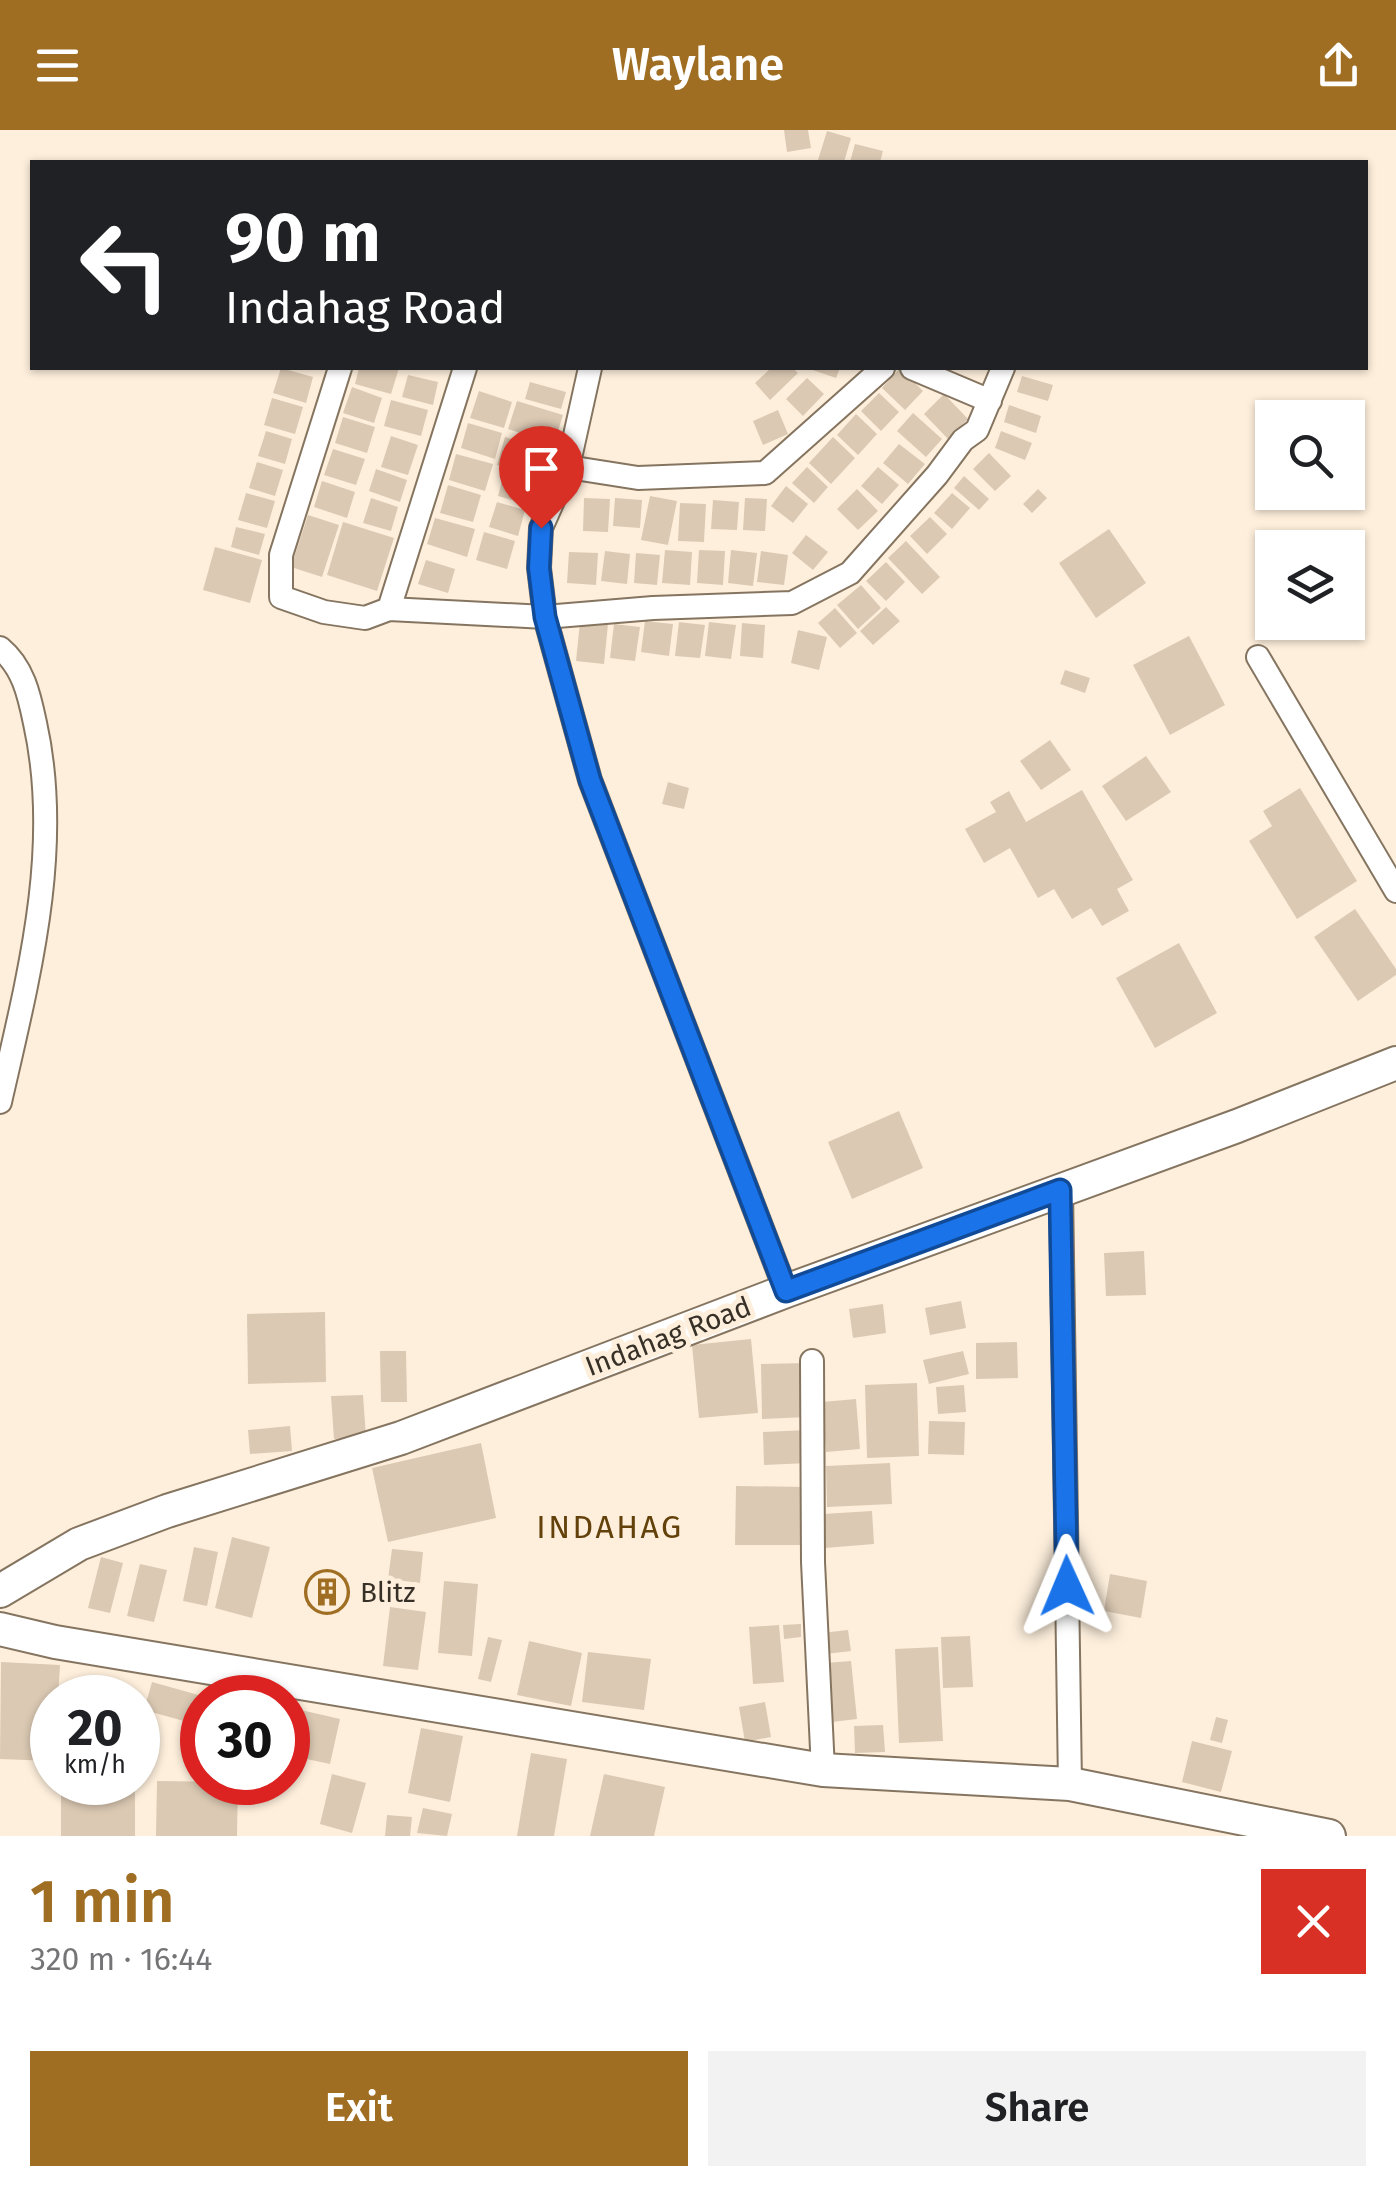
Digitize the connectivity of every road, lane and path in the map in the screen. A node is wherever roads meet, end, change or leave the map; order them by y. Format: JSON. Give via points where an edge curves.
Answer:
{"nodes":[{"id":1,"x":339,"y":370,"type":"edge"},
{"id":2,"x":464,"y":370,"type":"edge"},
{"id":3,"x":590,"y":370,"type":"edge"},
{"id":4,"x":880,"y":370,"type":"edge"},
{"id":5,"x":917,"y":370,"type":"edge"},
{"id":6,"x":1002,"y":370,"type":"edge"},
{"id":7,"x":990,"y":401,"type":"junction"},
{"id":8,"x":568,"y":468,"type":"junction"},
{"id":9,"x":390,"y":610,"type":"junction"},
{"id":10,"x":545,"y":617,"type":"junction"},
{"id":11,"x":0,"y":648,"type":"edge"},
{"id":12,"x":1258,"y":657,"type":"dead end"},
{"id":13,"x":1396,"y":891,"type":"edge"},
{"id":14,"x":1396,"y":1063,"type":"edge"},
{"id":15,"x":0,"y":1102,"type":"edge"},
{"id":16,"x":1060,"y":1190,"type":"junction"},
{"id":17,"x":786,"y":1291,"type":"junction"},
{"id":18,"x":812,"y":1361,"type":"dead end"},
{"id":19,"x":0,"y":1590,"type":"edge"},
{"id":20,"x":0,"y":1629,"type":"edge"},
{"id":21,"x":822,"y":1770,"type":"junction"},
{"id":22,"x":1070,"y":1784,"type":"junction"},
{"id":23,"x":1329,"y":1836,"type":"edge"}],
"edges":[{"from":1,"to":9,"type":"street","via":[[280,555],[281,598],[365,618]]},
{"from":2,"to":9,"type":"street"},
{"from":3,"to":8,"type":"street"},
{"from":4,"to":8,"type":"street","via":[[764,474],[638,478]]},
{"from":5,"to":7,"type":"street"},
{"from":6,"to":7,"type":"street"},
{"from":7,"to":10,"type":"street","via":[[977,430],[842,579],[792,604]]},
{"from":8,"to":10,"type":"street","via":[[541,528]]},
{"from":9,"to":10,"type":"street"},
{"from":10,"to":17,"type":"street","via":[[590,780]]},
{"from":11,"to":15,"type":"street","via":[[28,692],[42,756],[46,836],[23,1000]]},
{"from":12,"to":13,"type":"street"},
{"from":14,"to":16,"type":"main road","name":"Indahag Road"},
{"from":16,"to":17,"type":"main road","name":"Indahag Road"},
{"from":16,"to":22,"type":"street"},
{"from":17,"to":19,"type":"main road","name":"Indahag Road","via":[[401,1438],[167,1511],[97,1538]]},
{"from":18,"to":21,"type":"street"},
{"from":20,"to":21,"type":"main road"},
{"from":21,"to":22,"type":"main road"},
{"from":22,"to":23,"type":"main road"}]}
